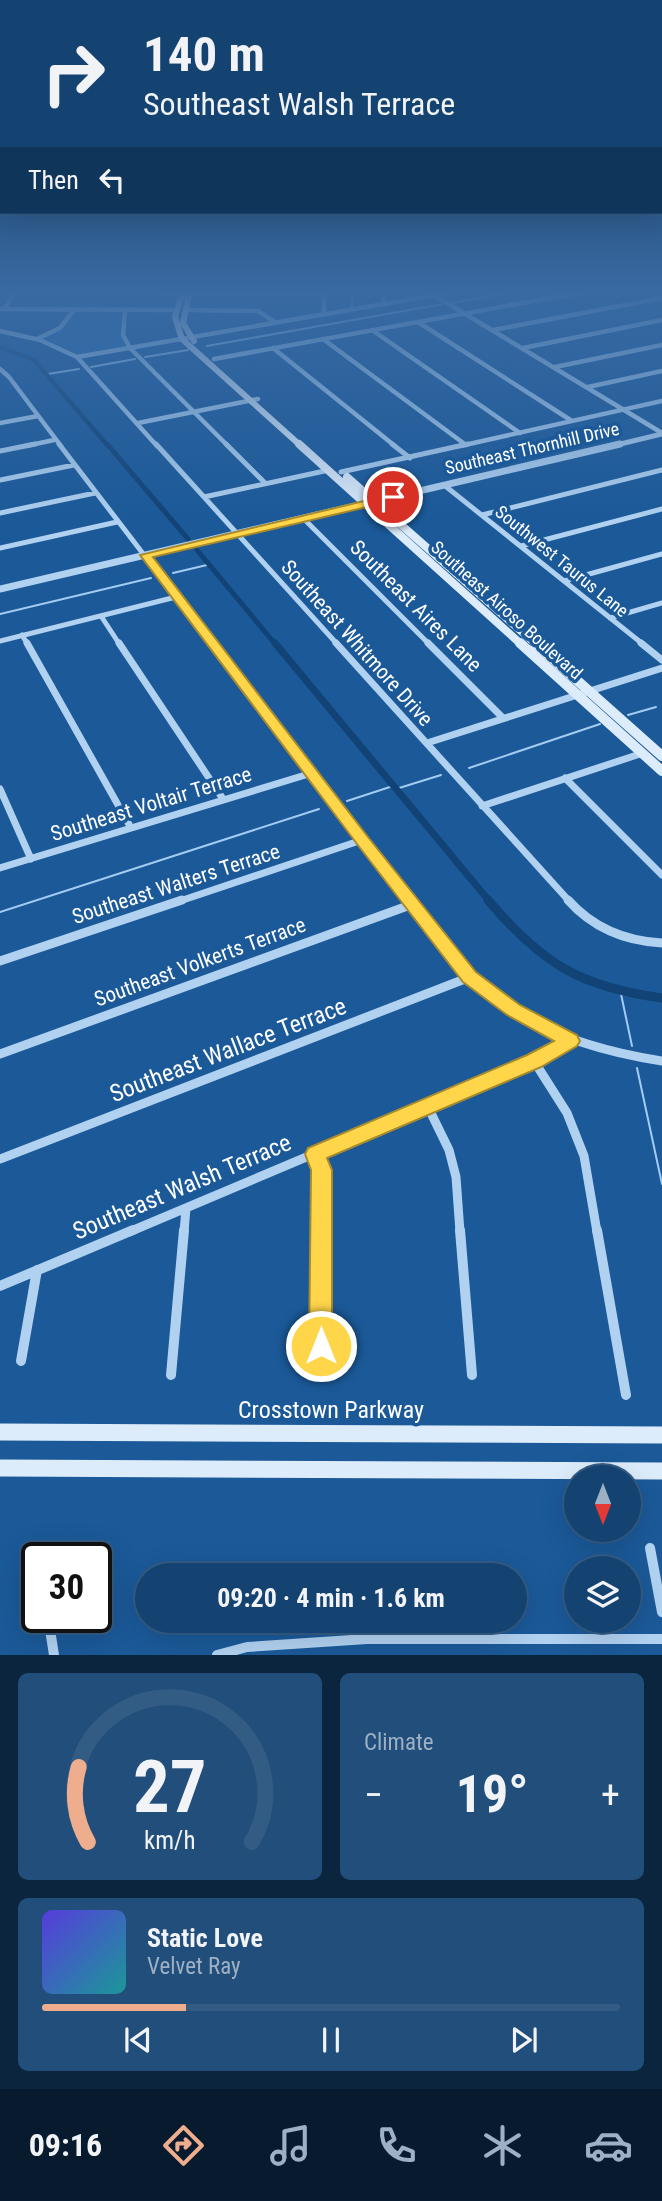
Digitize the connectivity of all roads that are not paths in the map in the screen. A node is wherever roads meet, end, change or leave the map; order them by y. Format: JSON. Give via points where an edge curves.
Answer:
{"nodes":[{"id":1,"x":86,"y":367,"type":"edge"},
{"id":2,"x":149,"y":367,"type":"edge"},
{"id":3,"x":297,"y":367,"type":"edge"},
{"id":4,"x":361,"y":367,"type":"edge"},
{"id":5,"x":426,"y":367,"type":"edge"},
{"id":6,"x":488,"y":367,"type":"edge"},
{"id":7,"x":554,"y":367,"type":"edge"},
{"id":8,"x":0,"y":369,"type":"edge"},
{"id":9,"x":221,"y":369,"type":"edge"},
{"id":10,"x":662,"y":371,"type":"edge"},
{"id":11,"x":0,"y":377,"type":"edge"},
{"id":12,"x":9,"y":377,"type":"junction"},
{"id":13,"x":587,"y":387,"type":"junction"},
{"id":14,"x":254,"y":400,"type":"junction"},
{"id":15,"x":662,"y":401,"type":"edge"},
{"id":16,"x":624,"y":410,"type":"junction"},
{"id":17,"x":194,"y":412,"type":"junction"},
{"id":18,"x":38,"y":416,"type":"junction"},
{"id":19,"x":572,"y":421,"type":"junction"},
{"id":20,"x":0,"y":423,"type":"edge"},
{"id":21,"x":138,"y":423,"type":"junction"},
{"id":22,"x":520,"y":433,"type":"junction"},
{"id":23,"x":662,"y":433,"type":"edge"},
{"id":24,"x":54,"y":440,"type":"junction"},
{"id":25,"x":466,"y":445,"type":"junction"},
{"id":26,"x":0,"y":451,"type":"edge"},
{"id":27,"x":410,"y":458,"type":"junction"},
{"id":28,"x":74,"y":465,"type":"junction"},
{"id":29,"x":329,"y":470,"type":"junction"},
{"id":30,"x":662,"y":470,"type":"edge"},
{"id":31,"x":341,"y":472,"type":"junction"},
{"id":32,"x":0,"y":480,"type":"edge"},
{"id":33,"x":265,"y":482,"type":"junction"},
{"id":34,"x":444,"y":485,"type":"junction"},
{"id":35,"x":95,"y":493,"type":"junction"},
{"id":36,"x":204,"y":497,"type":"junction"},
{"id":37,"x":370,"y":503,"type":"junction"},
{"id":38,"x":662,"y":509,"type":"edge"},
{"id":39,"x":0,"y":513,"type":"edge"},
{"id":40,"x":482,"y":515,"type":"junction"},
{"id":41,"x":303,"y":519,"type":"junction"},
{"id":42,"x":117,"y":522,"type":"junction"},
{"id":43,"x":237,"y":534,"type":"junction"},
{"id":44,"x":521,"y":547,"type":"junction"},
{"id":45,"x":0,"y":548,"type":"edge"},
{"id":46,"x":662,"y":554,"type":"edge"},
{"id":47,"x":146,"y":555,"type":"junction"},
{"id":48,"x":564,"y":581,"type":"junction"},
{"id":49,"x":0,"y":589,"type":"edge"},
{"id":50,"x":176,"y":597,"type":"junction"},
{"id":51,"x":662,"y":603,"type":"edge"},
{"id":52,"x":101,"y":616,"type":"junction"},
{"id":53,"x":610,"y":618,"type":"junction"},
{"id":54,"x":22,"y":635,"type":"junction"},
{"id":55,"x":0,"y":640,"type":"edge"},
{"id":56,"x":662,"y":660,"type":"edge"},
{"id":57,"x":662,"y":668,"type":"edge"},
{"id":58,"x":591,"y":691,"type":"junction"},
{"id":59,"x":579,"y":695,"type":"junction"},
{"id":60,"x":503,"y":718,"type":"junction"},
{"id":61,"x":427,"y":743,"type":"junction"},
{"id":62,"x":654,"y":749,"type":"junction"},
{"id":63,"x":642,"y":753,"type":"junction"},
{"id":64,"x":662,"y":756,"type":"edge"},
{"id":65,"x":662,"y":771,"type":"edge"},
{"id":66,"x":312,"y":773,"type":"junction"},
{"id":67,"x":565,"y":778,"type":"junction"},
{"id":68,"x":0,"y":789,"type":"edge"},
{"id":69,"x":223,"y":799,"type":"junction"},
{"id":70,"x":482,"y":806,"type":"junction"},
{"id":71,"x":131,"y":828,"type":"junction"},
{"id":72,"x":362,"y":841,"type":"junction"},
{"id":73,"x":31,"y":859,"type":"junction"},
{"id":74,"x":0,"y":868,"type":"edge"},
{"id":75,"x":662,"y":875,"type":"edge"},
{"id":76,"x":413,"y":904,"type":"junction"},
{"id":77,"x":662,"y":943,"type":"edge"},
{"id":78,"x":0,"y":961,"type":"edge"},
{"id":79,"x":470,"y":977,"type":"junction"},
{"id":80,"x":571,"y":1041,"type":"junction"},
{"id":81,"x":0,"y":1054,"type":"edge"},
{"id":82,"x":534,"y":1061,"type":"junction"},
{"id":83,"x":662,"y":1061,"type":"edge"},
{"id":84,"x":428,"y":1107,"type":"junction"},
{"id":85,"x":315,"y":1154,"type":"junction"},
{"id":86,"x":0,"y":1159,"type":"edge"},
{"id":87,"x":186,"y":1208,"type":"junction"},
{"id":88,"x":37,"y":1270,"type":"junction"},
{"id":89,"x":0,"y":1286,"type":"edge"},
{"id":90,"x":321,"y":1346,"type":"dead end"},
{"id":91,"x":21,"y":1362,"type":"dead end"},
{"id":92,"x":171,"y":1374,"type":"dead end"},
{"id":93,"x":472,"y":1376,"type":"dead end"},
{"id":94,"x":626,"y":1395,"type":"dead end"},
{"id":95,"x":0,"y":1432,"type":"edge"},
{"id":96,"x":662,"y":1435,"type":"edge"},
{"id":97,"x":0,"y":1468,"type":"edge"},
{"id":98,"x":662,"y":1471,"type":"edge"},
{"id":99,"x":650,"y":1548,"type":"dead end"},
{"id":100,"x":662,"y":1612,"type":"edge"},
{"id":101,"x":51,"y":1633,"type":"edge"},
{"id":102,"x":662,"y":1639,"type":"edge"},
{"id":103,"x":54,"y":1655,"type":"edge"},
{"id":104,"x":217,"y":1655,"type":"edge"}],
"edges":[{"from":1,"to":21,"type":"street","name":"Southeast Whitmore Drive"},
{"from":2,"to":17,"type":"street"},
{"from":3,"to":27,"type":"street"},
{"from":4,"to":25,"type":"street"},
{"from":5,"to":22,"type":"street"},
{"from":6,"to":19,"type":"street"},
{"from":7,"to":13,"type":"street"},
{"from":8,"to":12,"type":"street"},
{"from":9,"to":14,"type":"main road","name":"Southeast Airoso Boulevard"},
{"from":10,"to":13,"type":"street"},
{"from":11,"to":12,"type":"street"},
{"from":12,"to":18,"type":"street"},
{"from":13,"to":16,"type":"street"},
{"from":14,"to":17,"type":"street"},
{"from":14,"to":29,"type":"main road","name":"Southeast Airoso Boulevard"},
{"from":14,"to":31,"type":"main road","name":"Southeast Airoso Boulevard"},
{"from":15,"to":16,"type":"street"},
{"from":16,"to":19,"type":"street"},
{"from":16,"to":23,"type":"street"},
{"from":17,"to":21,"type":"street"},
{"from":17,"to":33,"type":"street"},
{"from":18,"to":20,"type":"street"},
{"from":18,"to":24,"type":"street"},
{"from":19,"to":22,"type":"street"},
{"from":21,"to":36,"type":"street","name":"Southeast Whitmore Drive"},
{"from":22,"to":25,"type":"street"},
{"from":23,"to":34,"type":"street","name":"Southeast Thornhill Drive"},
{"from":24,"to":26,"type":"street"},
{"from":24,"to":28,"type":"street"},
{"from":25,"to":27,"type":"street"},
{"from":27,"to":31,"type":"street"},
{"from":28,"to":32,"type":"street"},
{"from":28,"to":35,"type":"street"},
{"from":29,"to":33,"type":"street"},
{"from":29,"to":37,"type":"main road","name":"Southeast Airoso Boulevard"},
{"from":30,"to":40,"type":"street"},
{"from":31,"to":37,"type":"main road","name":"Southeast Airoso Boulevard"},
{"from":33,"to":36,"type":"street"},
{"from":34,"to":37,"type":"street","name":"Southeast Thornhill Drive"},
{"from":34,"to":40,"type":"street","name":"Southwest Taurus Lane"},
{"from":35,"to":39,"type":"street"},
{"from":35,"to":42,"type":"street"},
{"from":36,"to":43,"type":"street","name":"Southeast Whitmore Drive"},
{"from":37,"to":41,"type":"street","name":"Southeast Thornhill Drive"},
{"from":37,"to":58,"type":"main road","name":"Southeast Airoso Boulevard"},
{"from":37,"to":59,"type":"main road","name":"Southeast Airoso Boulevard"},
{"from":38,"to":44,"type":"street"},
{"from":40,"to":44,"type":"street","name":"Southwest Taurus Lane"},
{"from":41,"to":43,"type":"street","name":"Southeast Thornhill Drive"},
{"from":41,"to":60,"type":"street","name":"Southeast Aires Lane"},
{"from":42,"to":45,"type":"street"},
{"from":42,"to":47,"type":"street"},
{"from":43,"to":47,"type":"street","name":"Southeast Thornhill Drive"},
{"from":43,"to":61,"type":"street","name":"Southeast Whitmore Drive"},
{"from":44,"to":48,"type":"street","name":"Southwest Taurus Lane"},
{"from":46,"to":48,"type":"street"},
{"from":47,"to":49,"type":"street","name":"Southeast Thornhill Drive"},
{"from":47,"to":50,"type":"street"},
{"from":48,"to":53,"type":"street","name":"Southwest Taurus Lane"},
{"from":50,"to":52,"type":"street"},
{"from":50,"to":66,"type":"street"},
{"from":51,"to":53,"type":"street"},
{"from":52,"to":54,"type":"street"},
{"from":52,"to":69,"type":"street"},
{"from":53,"to":56,"type":"street","name":"Southwest Taurus Lane"},
{"from":54,"to":55,"type":"street"},
{"from":54,"to":71,"type":"street"},
{"from":57,"to":58,"type":"street"},
{"from":58,"to":59,"type":"street"},
{"from":58,"to":62,"type":"main road","name":"Southeast Airoso Boulevard"},
{"from":59,"to":60,"type":"street"},
{"from":59,"to":63,"type":"main road","name":"Southeast Airoso Boulevard"},
{"from":60,"to":61,"type":"street"},
{"from":61,"to":70,"type":"street","name":"Southeast Whitmore Drive"},
{"from":62,"to":63,"type":"street"},
{"from":62,"to":64,"type":"main road","name":"Southeast Airoso Boulevard"},
{"from":63,"to":65,"type":"main road","name":"Southeast Airoso Boulevard"},
{"from":63,"to":67,"type":"street"},
{"from":66,"to":69,"type":"street","name":"Southeast Voltair Terrace"},
{"from":66,"to":72,"type":"street"},
{"from":67,"to":70,"type":"street"},
{"from":67,"to":75,"type":"street"},
{"from":68,"to":73,"type":"street"},
{"from":69,"to":71,"type":"street","name":"Southeast Voltair Terrace"},
{"from":70,"to":77,"type":"street","name":"Southeast Whitmore Drive","via":[[580,914],[629,940]]},
{"from":71,"to":73,"type":"street","name":"Southeast Voltair Terrace"},
{"from":72,"to":76,"type":"street"},
{"from":72,"to":78,"type":"street","name":"Southeast Walters Terrace"},
{"from":73,"to":74,"type":"street","name":"Southeast Voltair Terrace"},
{"from":76,"to":79,"type":"street"},
{"from":76,"to":81,"type":"street","name":"Southeast Volkerts Terrace"},
{"from":79,"to":80,"type":"street","via":[[513,1010]]},
{"from":79,"to":86,"type":"street","name":"Southeast Wallace Terrace"},
{"from":80,"to":82,"type":"street","name":"Southeast Walsh Terrace"},
{"from":80,"to":83,"type":"street"},
{"from":82,"to":84,"type":"street","name":"Southeast Walsh Terrace"},
{"from":82,"to":94,"type":"street","via":[[567,1113],[584,1156]]},
{"from":84,"to":85,"type":"street","name":"Southeast Walsh Terrace"},
{"from":84,"to":93,"type":"street","via":[[449,1150],[456,1177]]},
{"from":85,"to":87,"type":"street","name":"Southeast Walsh Terrace"},
{"from":85,"to":90,"type":"street","via":[[321,1170]]},
{"from":87,"to":88,"type":"street","name":"Southeast Walsh Terrace"},
{"from":87,"to":92,"type":"street"},
{"from":88,"to":89,"type":"street","name":"Southeast Walsh Terrace"},
{"from":88,"to":91,"type":"street"},
{"from":95,"to":96,"type":"main road","name":"Crosstown Parkway"},
{"from":97,"to":98,"type":"main road"},
{"from":99,"to":100,"type":"street"},
{"from":101,"to":103,"type":"street"},
{"from":102,"to":104,"type":"street","via":[[367,1639],[247,1647]]}]}
